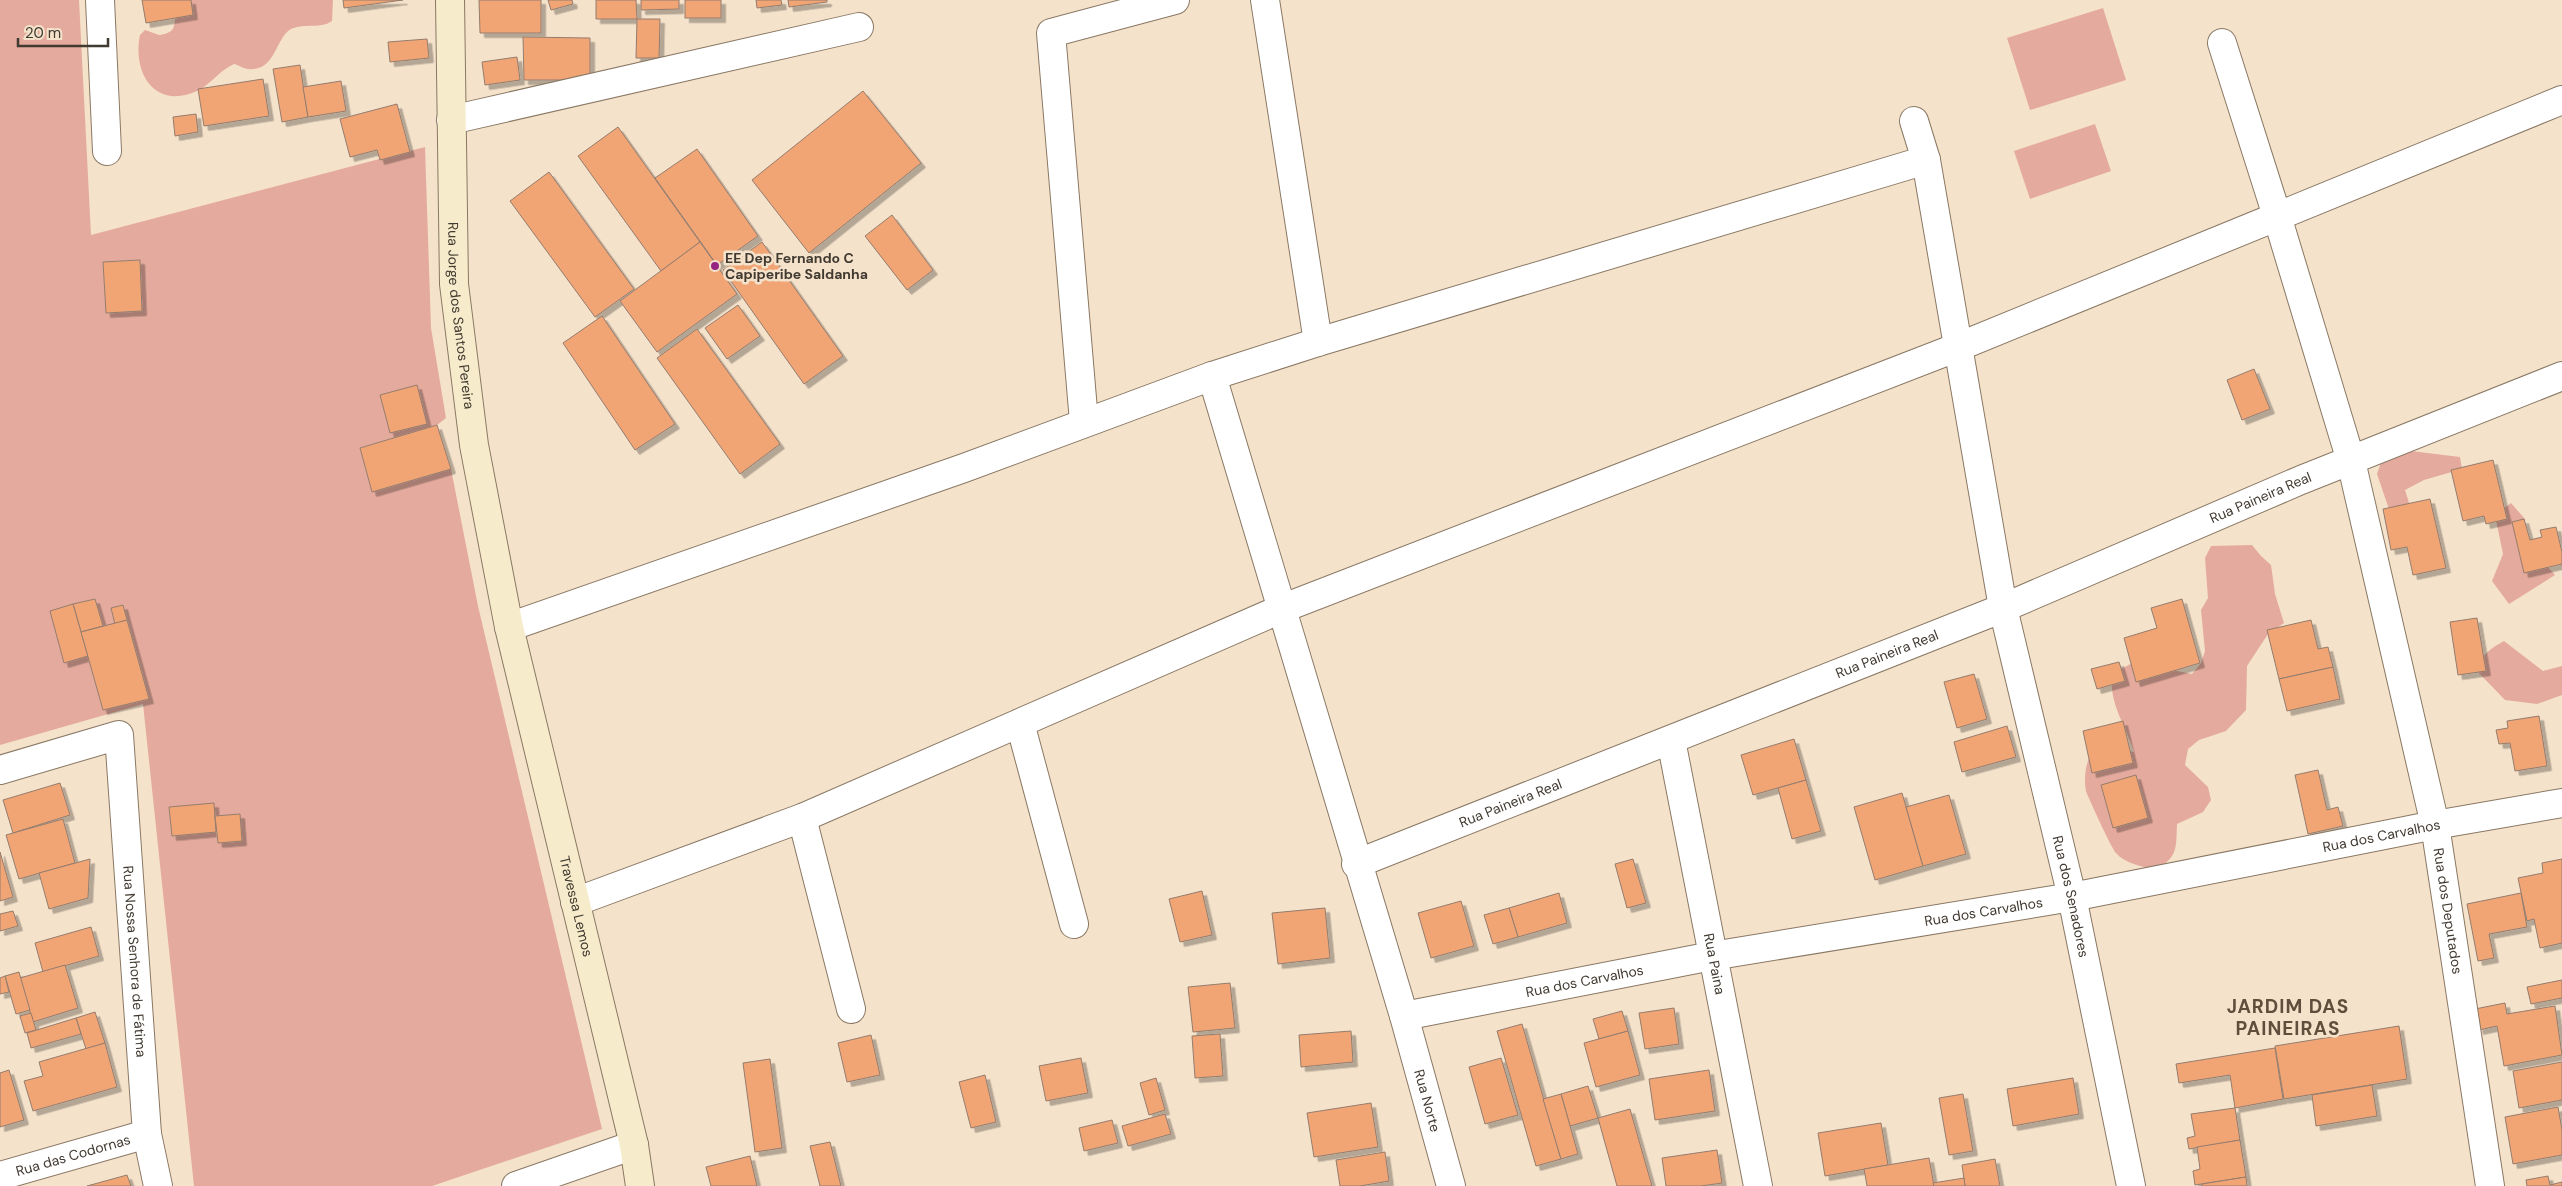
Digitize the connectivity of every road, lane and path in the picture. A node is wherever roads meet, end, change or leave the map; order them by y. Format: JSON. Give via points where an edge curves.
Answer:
{"nodes":[{"id":1,"x":100,"y":0,"type":"edge"},
{"id":2,"x":450,"y":0,"type":"edge"},
{"id":3,"x":1175,"y":0,"type":"edge"},
{"id":4,"x":1265,"y":0,"type":"edge"},
{"id":5,"x":859,"y":27,"type":"dead end"},
{"id":6,"x":2222,"y":43,"type":"dead end"},
{"id":7,"x":2562,"y":100,"type":"edge"},
{"id":8,"x":451,"y":120,"type":"junction"},
{"id":9,"x":1914,"y":121,"type":"dead end"},
{"id":10,"x":107,"y":152,"type":"dead end"},
{"id":11,"x":1926,"y":160,"type":"junction"},
{"id":12,"x":2277,"y":216,"type":"junction"},
{"id":13,"x":1318,"y":342,"type":"junction"},
{"id":14,"x":1958,"y":347,"type":"junction"},
{"id":15,"x":1212,"y":376,"type":"junction"},
{"id":16,"x":2562,"y":376,"type":"edge"},
{"id":17,"x":1084,"y":422,"type":"junction"},
{"id":18,"x":2351,"y":461,"type":"junction"},
{"id":19,"x":2003,"y":608,"type":"junction"},
{"id":20,"x":1281,"y":609,"type":"junction"},
{"id":21,"x":509,"y":627,"type":"junction"},
{"id":22,"x":1020,"y":723,"type":"junction"},
{"id":23,"x":1671,"y":740,"type":"junction"},
{"id":24,"x":0,"y":770,"type":"edge"},
{"id":25,"x":2562,"y":802,"type":"edge"},
{"id":26,"x":802,"y":818,"type":"junction"},
{"id":27,"x":2436,"y":825,"type":"junction"},
{"id":28,"x":1356,"y":864,"type":"junction"},
{"id":29,"x":2072,"y":897,"type":"junction"},
{"id":30,"x":575,"y":902,"type":"junction"},
{"id":31,"x":1074,"y":924,"type":"dead end"},
{"id":32,"x":1712,"y":956,"type":"junction"},
{"id":33,"x":851,"y":1009,"type":"dead end"},
{"id":34,"x":1404,"y":1016,"type":"junction"},
{"id":35,"x":147,"y":1134,"type":"junction"},
{"id":36,"x":634,"y":1145,"type":"junction"},
{"id":37,"x":0,"y":1176,"type":"edge"},
{"id":38,"x":158,"y":1186,"type":"edge"},
{"id":39,"x":516,"y":1186,"type":"edge"},
{"id":40,"x":640,"y":1186,"type":"edge"},
{"id":41,"x":1452,"y":1186,"type":"edge"},
{"id":42,"x":1758,"y":1186,"type":"edge"},
{"id":43,"x":2131,"y":1186,"type":"edge"},
{"id":44,"x":2490,"y":1186,"type":"edge"}],
"edges":[{"from":1,"to":10,"type":"street"},
{"from":2,"to":8,"type":"street","name":"Rua Jorge dos Santos Pereira"},
{"from":3,"to":17,"type":"street","via":[[1050,33]]},
{"from":4,"to":13,"type":"street"},
{"from":5,"to":8,"type":"street"},
{"from":6,"to":12,"type":"street","name":"Rua dos Deputados"},
{"from":7,"to":12,"type":"street"},
{"from":8,"to":21,"type":"street","name":"Rua Jorge dos Santos Pereira","via":[[454,284],[474,445]]},
{"from":9,"to":11,"type":"street","name":"Rua dos Senadores"},
{"from":11,"to":13,"type":"street"},
{"from":11,"to":14,"type":"street","name":"Rua dos Senadores"},
{"from":12,"to":14,"type":"street"},
{"from":12,"to":18,"type":"street","name":"Rua dos Deputados"},
{"from":13,"to":15,"type":"street"},
{"from":14,"to":19,"type":"street","name":"Rua dos Senadores"},
{"from":14,"to":20,"type":"street"},
{"from":15,"to":17,"type":"street"},
{"from":15,"to":20,"type":"street"},
{"from":16,"to":18,"type":"street","name":"Rua Paineira Real"},
{"from":17,"to":21,"type":"street","via":[[964,468]]},
{"from":18,"to":19,"type":"street","name":"Rua Paineira Real"},
{"from":18,"to":27,"type":"street","name":"Rua dos Deputados"},
{"from":19,"to":23,"type":"street","name":"Rua Paineira Real"},
{"from":19,"to":29,"type":"street","name":"Rua dos Senadores"},
{"from":20,"to":22,"type":"street"},
{"from":20,"to":28,"type":"street"},
{"from":21,"to":30,"type":"street","name":"Travessa Lemos"},
{"from":22,"to":26,"type":"street"},
{"from":22,"to":31,"type":"street"},
{"from":23,"to":28,"type":"street","name":"Rua Paineira Real"},
{"from":23,"to":32,"type":"street","name":"Rua Paina"},
{"from":24,"to":35,"type":"street","name":"Rua Nossa Senhora de Fátima","via":[[119,735]]},
{"from":25,"to":27,"type":"street","name":"Rua dos Carvalhos"},
{"from":26,"to":30,"type":"street"},
{"from":26,"to":33,"type":"street"},
{"from":27,"to":29,"type":"street","name":"Rua dos Carvalhos"},
{"from":27,"to":44,"type":"street","name":"Rua dos Deputados"},
{"from":28,"to":34,"type":"street"},
{"from":29,"to":32,"type":"street","name":"Rua dos Carvalhos"},
{"from":29,"to":43,"type":"street","name":"Rua dos Senadores"},
{"from":30,"to":36,"type":"street","name":"Travessa Lemos"},
{"from":32,"to":34,"type":"street","name":"Rua dos Carvalhos"},
{"from":32,"to":42,"type":"street","name":"Rua Paina"},
{"from":34,"to":41,"type":"street","name":"Rua Norte"},
{"from":35,"to":37,"type":"street","name":"Rua das Codornas"},
{"from":35,"to":38,"type":"street","name":"Rua Nossa Senhora de Fátima"},
{"from":36,"to":39,"type":"street"},
{"from":36,"to":40,"type":"street","name":"Travessa Lemos"}]}
